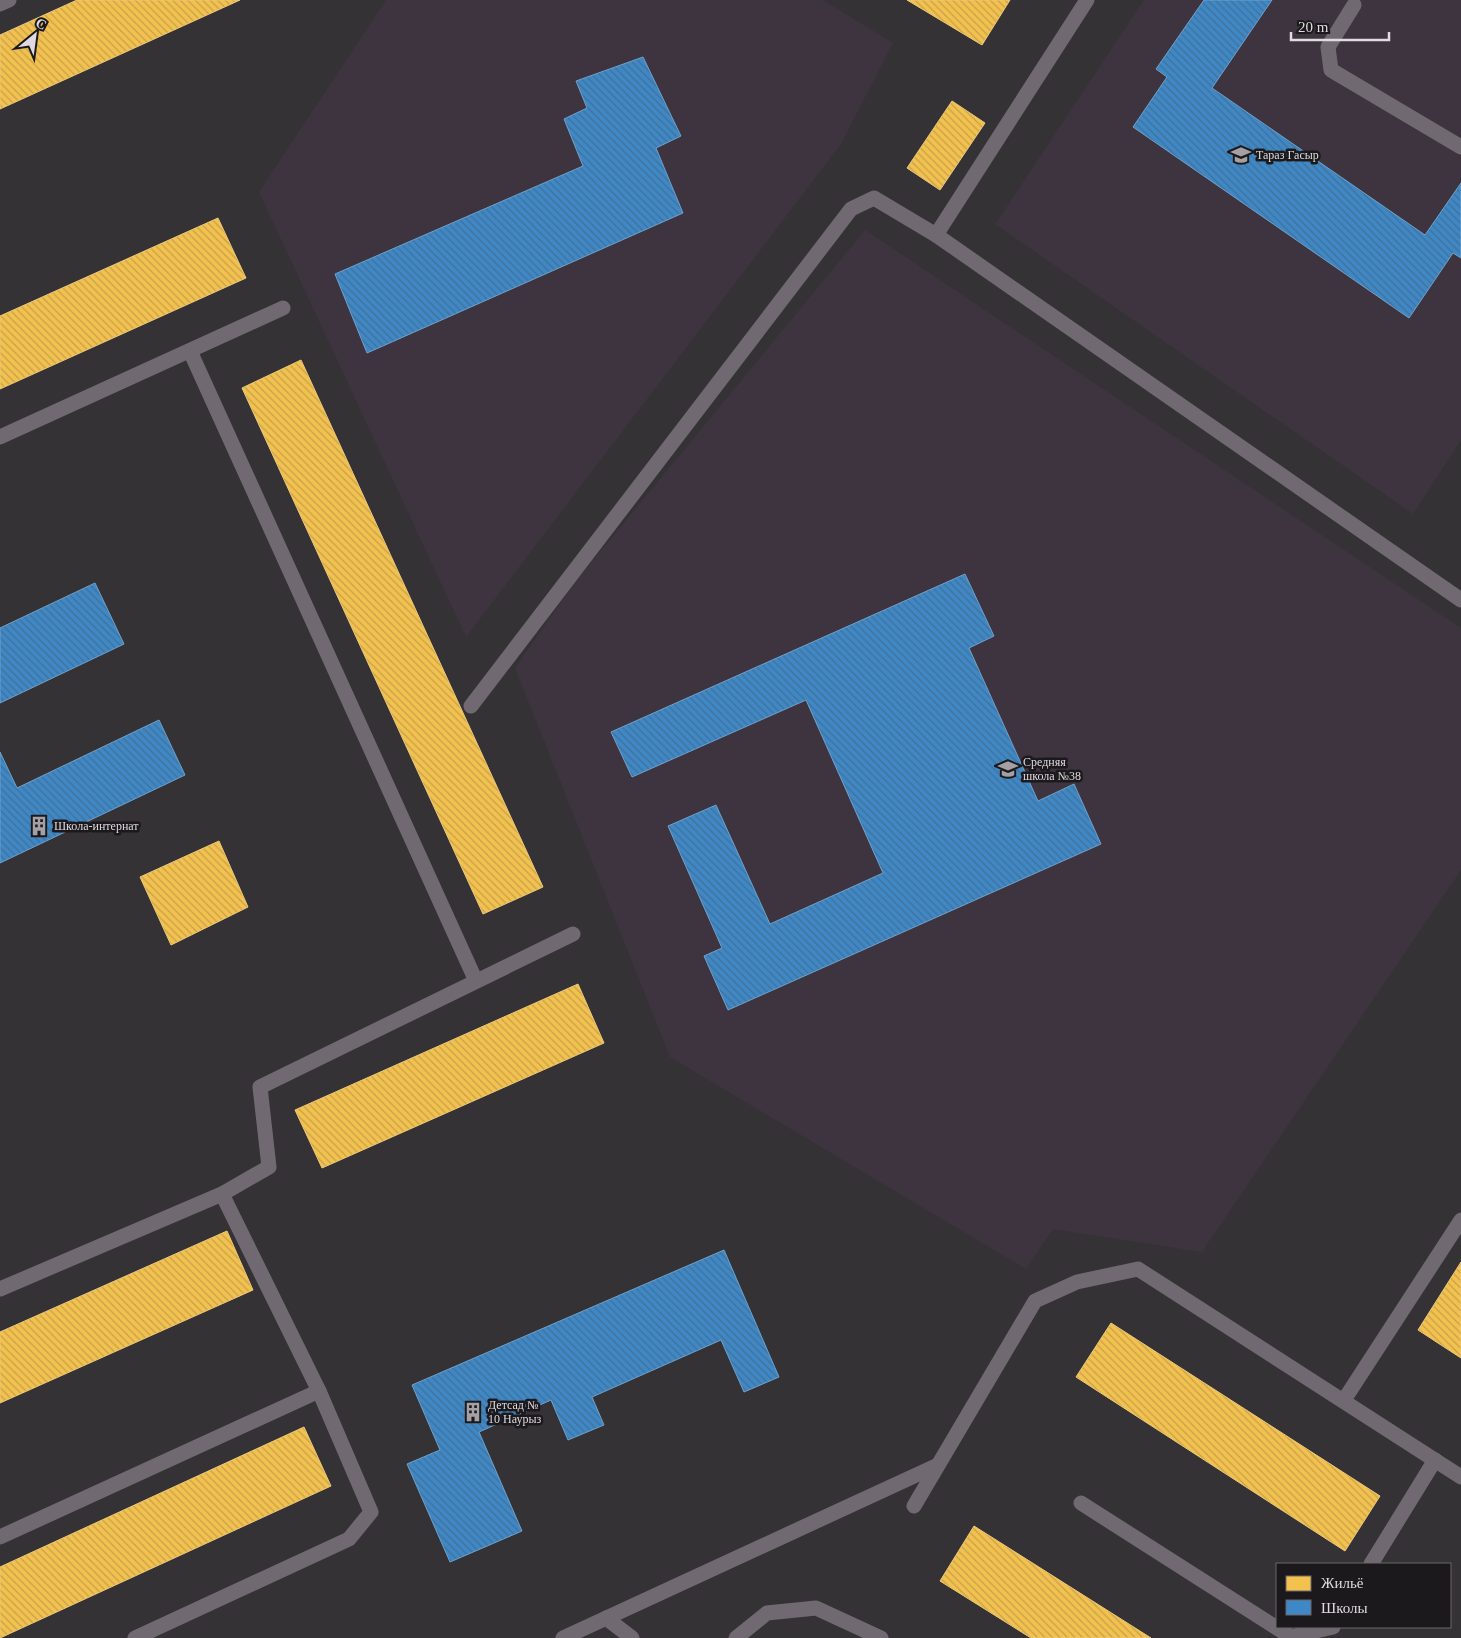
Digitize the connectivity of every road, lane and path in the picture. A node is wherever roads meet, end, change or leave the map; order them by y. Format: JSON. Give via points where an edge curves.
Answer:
{"nodes":[{"id":1,"x":9,"y":0,"type":"edge"},
{"id":2,"x":1084,"y":1,"type":"edge"},
{"id":3,"x":0,"y":4,"type":"edge"},
{"id":4,"x":1354,"y":5,"type":"dead end"},
{"id":5,"x":1461,"y":146,"type":"edge"},
{"id":6,"x":936,"y":235,"type":"junction"},
{"id":7,"x":283,"y":308,"type":"dead end"},
{"id":8,"x":190,"y":351,"type":"junction"},
{"id":9,"x":0,"y":437,"type":"edge"},
{"id":10,"x":1461,"y":600,"type":"edge"},
{"id":11,"x":471,"y":706,"type":"dead end"},
{"id":12,"x":573,"y":934,"type":"dead end"},
{"id":13,"x":476,"y":981,"type":"junction"},
{"id":14,"x":222,"y":1194,"type":"junction"},
{"id":15,"x":1461,"y":1220,"type":"edge"},
{"id":16,"x":0,"y":1289,"type":"edge"},
{"id":17,"x":319,"y":1391,"type":"junction"},
{"id":18,"x":1344,"y":1400,"type":"junction"},
{"id":19,"x":1435,"y":1460,"type":"junction"},
{"id":20,"x":938,"y":1465,"type":"junction"},
{"id":21,"x":1461,"y":1477,"type":"edge"},
{"id":22,"x":1081,"y":1503,"type":"dead end"},
{"id":23,"x":914,"y":1506,"type":"dead end"},
{"id":24,"x":0,"y":1537,"type":"edge"},
{"id":25,"x":1372,"y":1563,"type":"edge"},
{"id":26,"x":606,"y":1618,"type":"junction"},
{"id":27,"x":1276,"y":1627,"type":"edge"},
{"id":28,"x":1277,"y":1628,"type":"edge"},
{"id":29,"x":1329,"y":1628,"type":"edge"},
{"id":30,"x":135,"y":1638,"type":"edge"},
{"id":31,"x":563,"y":1638,"type":"edge"},
{"id":32,"x":632,"y":1638,"type":"edge"},
{"id":33,"x":736,"y":1638,"type":"edge"},
{"id":34,"x":881,"y":1638,"type":"edge"}],
"edges":[{"from":1,"to":3,"type":"lane"},
{"from":2,"to":6,"type":"lane"},
{"from":4,"to":5,"type":"lane","via":[[1328,47],[1332,70]]},
{"from":6,"to":10,"type":"lane"},
{"from":6,"to":11,"type":"lane","via":[[874,198],[851,209]]},
{"from":7,"to":8,"type":"lane"},
{"from":8,"to":9,"type":"lane"},
{"from":8,"to":13,"type":"lane"},
{"from":12,"to":13,"type":"lane"},
{"from":13,"to":14,"type":"lane","via":[[260,1087],[269,1167]]},
{"from":14,"to":16,"type":"lane"},
{"from":14,"to":17,"type":"lane"},
{"from":15,"to":18,"type":"lane"},
{"from":17,"to":24,"type":"lane"},
{"from":17,"to":30,"type":"lane","via":[[371,1512],[349,1538]]},
{"from":18,"to":19,"type":"lane"},
{"from":18,"to":20,"type":"lane","via":[[1138,1269],[1077,1282],[1034,1301]]},
{"from":19,"to":21,"type":"lane"},
{"from":19,"to":25,"type":"lane"},
{"from":20,"to":23,"type":"lane"},
{"from":20,"to":26,"type":"lane"},
{"from":22,"to":27,"type":"lane"},
{"from":26,"to":31,"type":"lane"},
{"from":26,"to":32,"type":"lane"},
{"from":28,"to":29,"type":"lane","via":[[1291,1637]]},
{"from":33,"to":34,"type":"lane","via":[[767,1613],[816,1608]]}]}
